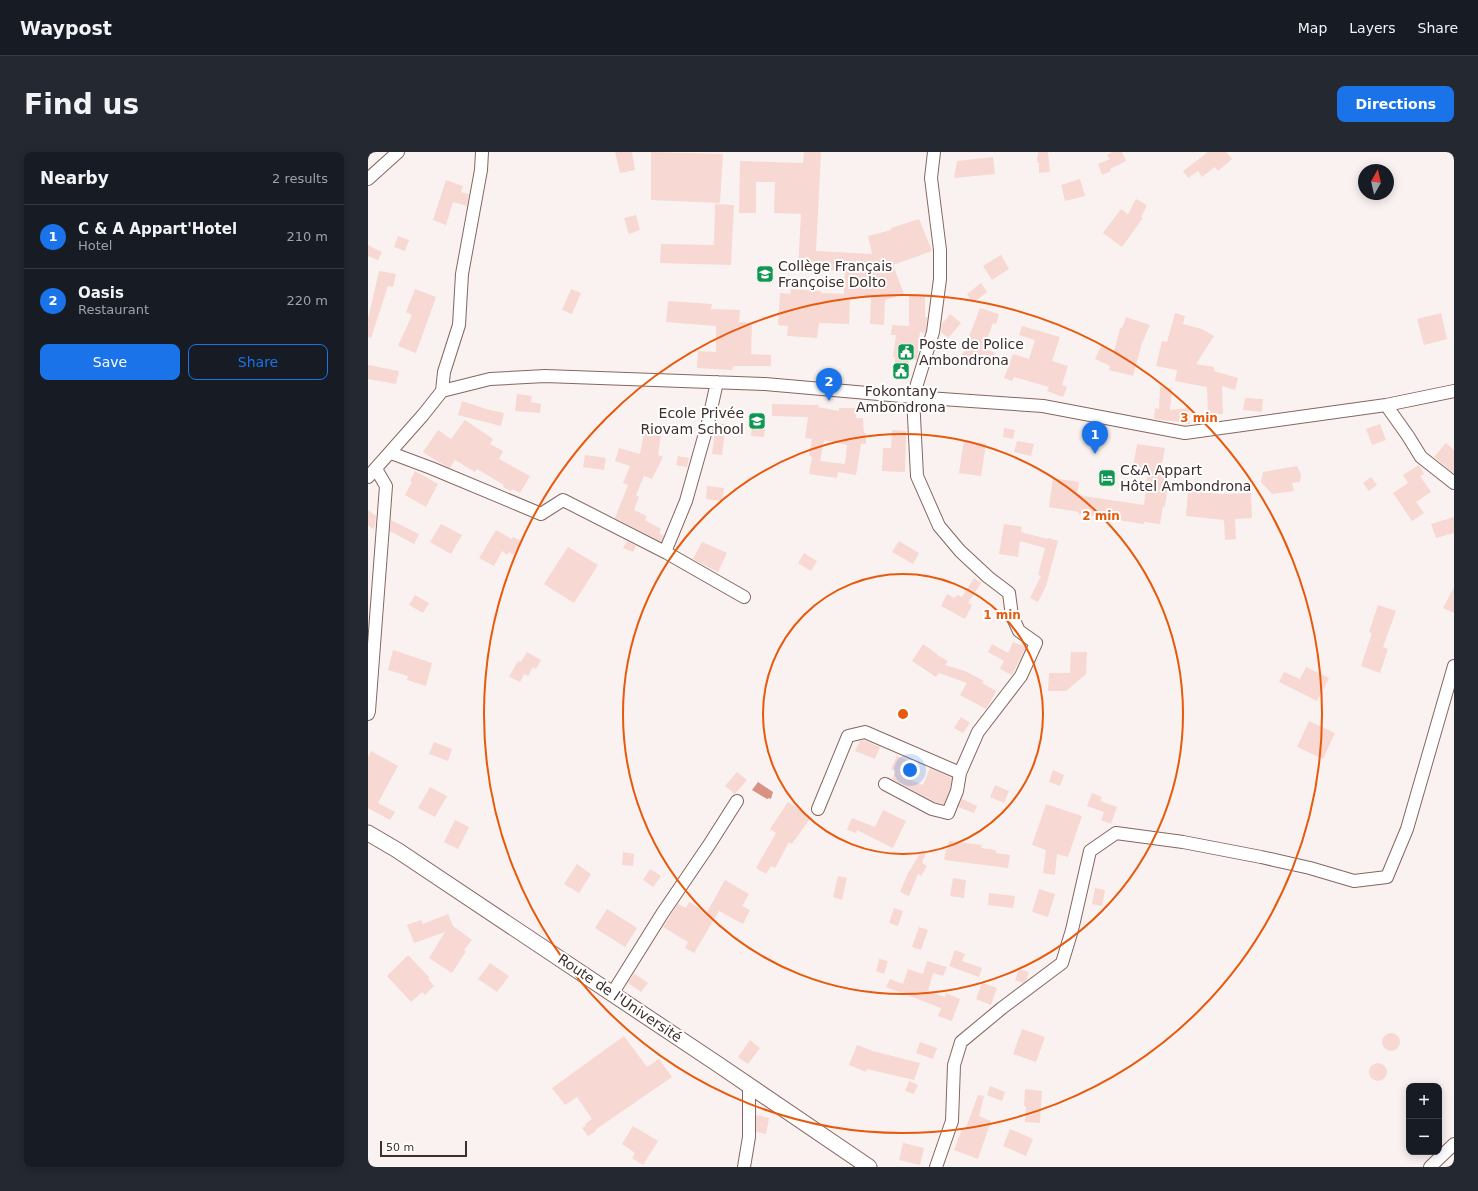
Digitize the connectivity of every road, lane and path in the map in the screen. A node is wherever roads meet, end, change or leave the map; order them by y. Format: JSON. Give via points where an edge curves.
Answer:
{"nodes":[{"id":1,"x":398,"y":152,"type":"edge"},
{"id":2,"x":482,"y":152,"type":"edge"},
{"id":3,"x":934,"y":152,"type":"edge"},
{"id":4,"x":368,"y":179,"type":"edge"},
{"id":5,"x":717,"y":382,"type":"junction"},
{"id":6,"x":1454,"y":391,"type":"edge"},
{"id":7,"x":442,"y":392,"type":"junction"},
{"id":8,"x":913,"y":397,"type":"junction"},
{"id":9,"x":1386,"y":405,"type":"junction"},
{"id":10,"x":391,"y":453,"type":"junction"},
{"id":11,"x":372,"y":473,"type":"edge"},
{"id":12,"x":1454,"y":482,"type":"edge"},
{"id":13,"x":665,"y":552,"type":"junction"},
{"id":14,"x":744,"y":597,"type":"dead end"},
{"id":15,"x":1454,"y":666,"type":"edge"},
{"id":16,"x":368,"y":714,"type":"edge"},
{"id":17,"x":960,"y":773,"type":"junction"},
{"id":18,"x":886,"y":784,"type":"dead end"},
{"id":19,"x":737,"y":801,"type":"dead end"},
{"id":20,"x":818,"y":810,"type":"dead end"},
{"id":21,"x":368,"y":833,"type":"edge"},
{"id":22,"x":612,"y":994,"type":"junction"},
{"id":23,"x":749,"y":1085,"type":"junction"},
{"id":24,"x":1454,"y":1144,"type":"edge"},
{"id":25,"x":744,"y":1167,"type":"edge"},
{"id":26,"x":869,"y":1167,"type":"edge"},
{"id":27,"x":936,"y":1167,"type":"edge"},
{"id":28,"x":1430,"y":1167,"type":"edge"}],
"edges":[{"from":1,"to":4,"type":"street"},
{"from":2,"to":7,"type":"street","via":[[462,274],[459,325],[444,372]]},
{"from":3,"to":8,"type":"street","via":[[931,178],[940,250],[940,279],[933,332]]},
{"from":5,"to":7,"type":"street","via":[[545,376],[490,379]]},
{"from":5,"to":8,"type":"street"},
{"from":5,"to":13,"type":"street","via":[[686,501]]},
{"from":6,"to":9,"type":"street"},
{"from":7,"to":10,"type":"street"},
{"from":8,"to":9,"type":"street","via":[[1044,406],[1185,433]]},
{"from":8,"to":17,"type":"street","via":[[917,476],[939,526],[960,551],[1009,593],[1012,616],[1019,631],[1036,643],[1021,676],[978,732]]},
{"from":9,"to":12,"type":"street","via":[[1421,457]]},
{"from":10,"to":11,"type":"street"},
{"from":10,"to":13,"type":"street","via":[[540,514],[563,500]]},
{"from":11,"to":16,"type":"street","via":[[386,486]]},
{"from":13,"to":14,"type":"street"},
{"from":15,"to":27,"type":"street","via":[[1407,829],[1387,876],[1354,881],[1261,857],[1183,842],[1116,833],[1090,851],[1062,963],[961,1042],[954,1065],[952,1121]]},
{"from":17,"to":18,"type":"street","via":[[957,791],[948,813],[932,809]]},
{"from":17,"to":20,"type":"street","via":[[865,732],[848,736]]},
{"from":19,"to":22,"type":"street"},
{"from":21,"to":22,"type":"street","name":"Route de l'Université"},
{"from":22,"to":23,"type":"street","name":"Route de l'Université"},
{"from":23,"to":25,"type":"street","via":[[749,1137]]},
{"from":23,"to":26,"type":"street","name":"Route de l'Université"},
{"from":24,"to":28,"type":"street"}]}
